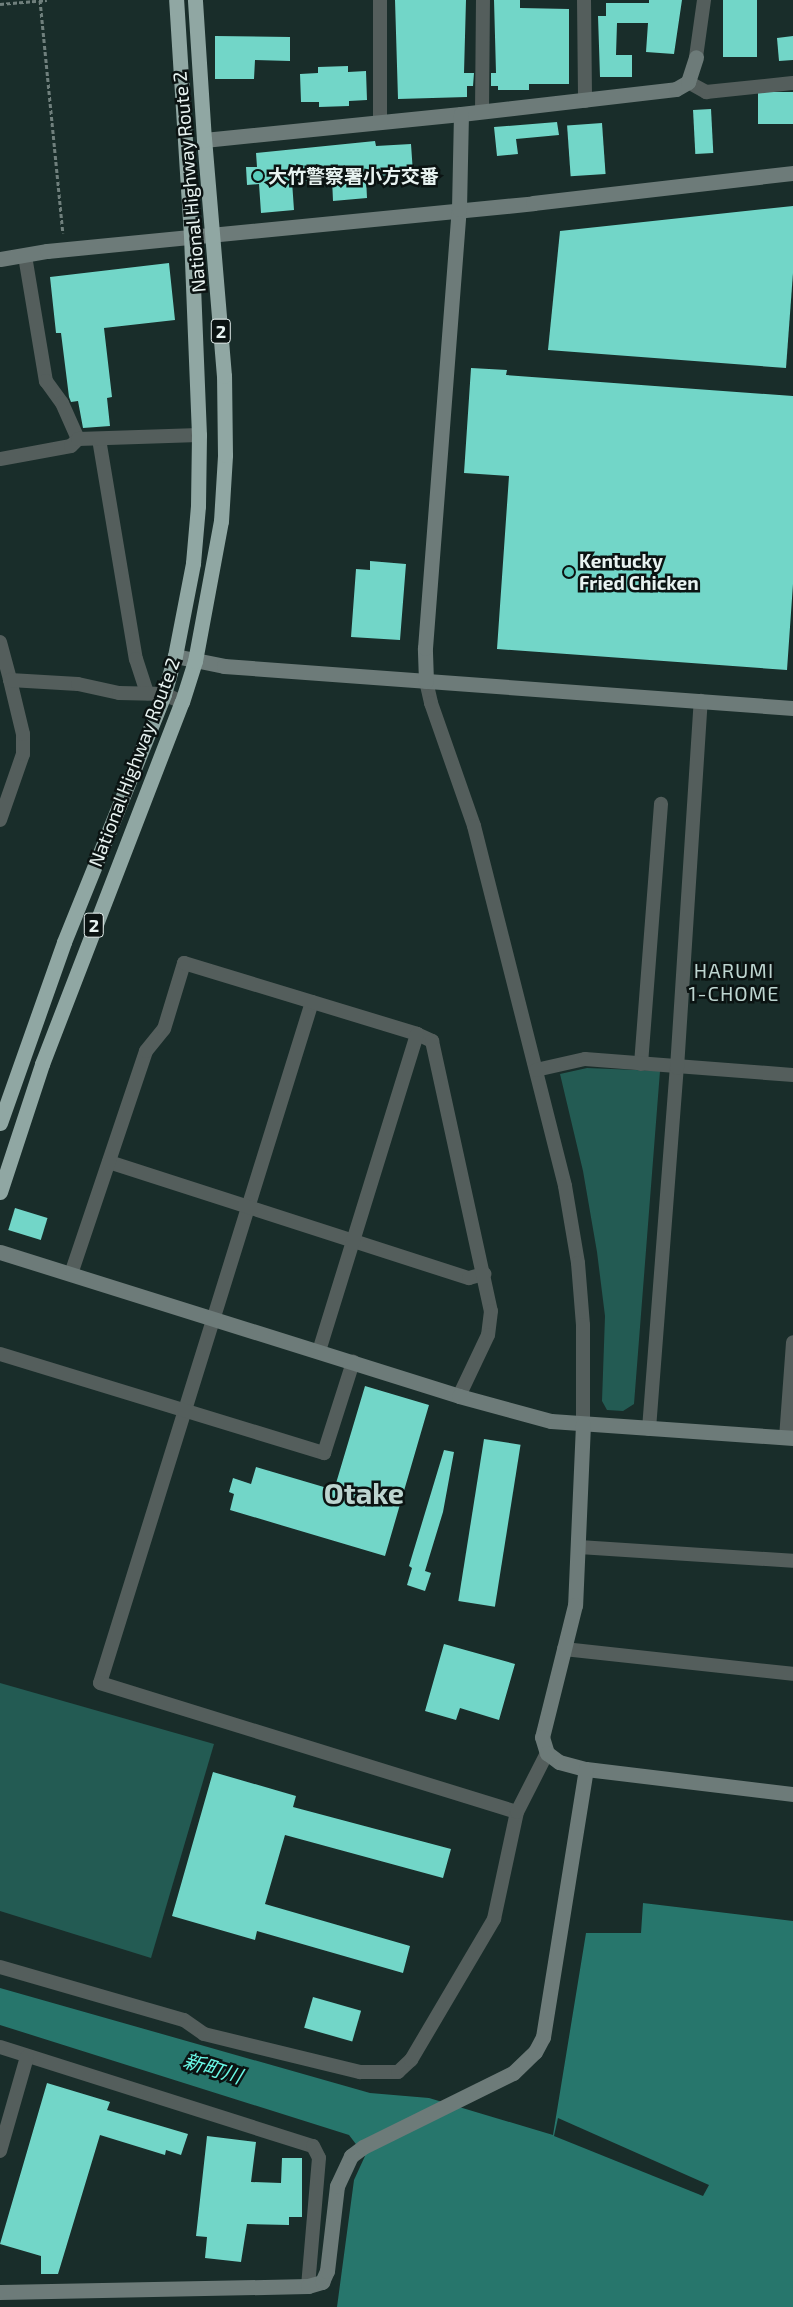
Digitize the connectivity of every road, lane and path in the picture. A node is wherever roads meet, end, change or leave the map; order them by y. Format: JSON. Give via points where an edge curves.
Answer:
{"nodes":[{"id":1,"x":40,"y":0,"type":"edge"},
{"id":2,"x":46,"y":0,"type":"edge"},
{"id":3,"x":176,"y":0,"type":"edge"},
{"id":4,"x":195,"y":0,"type":"edge"},
{"id":5,"x":380,"y":0,"type":"edge"},
{"id":6,"x":483,"y":0,"type":"edge"},
{"id":7,"x":584,"y":0,"type":"edge"},
{"id":8,"x":704,"y":0,"type":"edge"},
{"id":9,"x":0,"y":4,"type":"edge"},
{"id":10,"x":696,"y":56,"type":"joint"},
{"id":11,"x":688,"y":82,"type":"junction"},
{"id":12,"x":793,"y":83,"type":"edge"},
{"id":13,"x":585,"y":101,"type":"junction"},
{"id":14,"x":482,"y":112,"type":"junction"},
{"id":15,"x":461,"y":114,"type":"junction"},
{"id":16,"x":380,"y":121,"type":"junction"},
{"id":17,"x":204,"y":140,"type":"junction"},
{"id":18,"x":793,"y":173,"type":"edge"},
{"id":19,"x":459,"y":209,"type":"junction"},
{"id":20,"x":214,"y":234,"type":"junction"},
{"id":21,"x":191,"y":236,"type":"junction"},
{"id":22,"x":64,"y":249,"type":"junction"},
{"id":23,"x":25,"y":256,"type":"junction"},
{"id":24,"x":0,"y":259,"type":"edge"},
{"id":25,"x":199,"y":435,"type":"junction"},
{"id":26,"x":78,"y":439,"type":"junction"},
{"id":27,"x":99,"y":440,"type":"junction"},
{"id":28,"x":0,"y":459,"type":"edge"},
{"id":29,"x":0,"y":642,"type":"edge"},
{"id":30,"x":175,"y":656,"type":"junction"},
{"id":31,"x":195,"y":661,"type":"junction"},
{"id":32,"x":10,"y":680,"type":"junction"},
{"id":33,"x":426,"y":681,"type":"junction"},
{"id":34,"x":147,"y":693,"type":"junction"},
{"id":35,"x":164,"y":694,"type":"junction"},
{"id":36,"x":182,"y":702,"type":"junction"},
{"id":37,"x":701,"y":702,"type":"junction"},
{"id":38,"x":793,"y":708,"type":"edge"},
{"id":39,"x":661,"y":804,"type":"dead end"},
{"id":40,"x":0,"y":820,"type":"edge"},
{"id":41,"x":312,"y":1002,"type":"junction"},
{"id":42,"x":417,"y":1034,"type":"junction"},
{"id":43,"x":641,"y":1064,"type":"junction"},
{"id":44,"x":678,"y":1068,"type":"junction"},
{"id":45,"x":536,"y":1070,"type":"junction"},
{"id":46,"x":793,"y":1075,"type":"edge"},
{"id":47,"x":0,"y":1123,"type":"edge"},
{"id":48,"x":109,"y":1162,"type":"junction"},
{"id":49,"x":0,"y":1192,"type":"edge"},
{"id":50,"x":248,"y":1207,"type":"junction"},
{"id":51,"x":354,"y":1241,"type":"junction"},
{"id":52,"x":0,"y":1252,"type":"edge"},
{"id":53,"x":71,"y":1274,"type":"junction"},
{"id":54,"x":484,"y":1274,"type":"junction"},
{"id":55,"x":212,"y":1318,"type":"junction"},
{"id":56,"x":793,"y":1342,"type":"edge"},
{"id":57,"x":319,"y":1351,"type":"junction"},
{"id":58,"x":0,"y":1354,"type":"edge"},
{"id":59,"x":353,"y":1362,"type":"junction"},
{"id":60,"x":459,"y":1396,"type":"junction"},
{"id":61,"x":183,"y":1409,"type":"junction"},
{"id":62,"x":583,"y":1424,"type":"junction"},
{"id":63,"x":649,"y":1428,"type":"junction"},
{"id":64,"x":789,"y":1438,"type":"edge"},
{"id":65,"x":580,"y":1547,"type":"junction"},
{"id":66,"x":793,"y":1561,"type":"edge"},
{"id":67,"x":564,"y":1650,"type":"junction"},
{"id":68,"x":793,"y":1674,"type":"edge"},
{"id":69,"x":547,"y":1753,"type":"junction"},
{"id":70,"x":586,"y":1769,"type":"junction"},
{"id":71,"x":793,"y":1794,"type":"edge"},
{"id":72,"x":517,"y":1812,"type":"junction"},
{"id":73,"x":0,"y":1967,"type":"edge"},
{"id":74,"x":0,"y":2047,"type":"edge"},
{"id":75,"x":27,"y":2057,"type":"junction"},
{"id":76,"x":0,"y":2150,"type":"edge"},
{"id":77,"x":308,"y":2286,"type":"junction"},
{"id":78,"x":0,"y":2292,"type":"edge"}],
"edges":[{"from":1,"to":2,"type":"path"},
{"from":1,"to":9,"type":"path"},
{"from":1,"to":22,"type":"path"},
{"from":3,"to":21,"type":"highway","name":"National Highway Route 2","number":"2"},
{"from":4,"to":17,"type":"highway","name":"National Highway Route 2","number":"2"},
{"from":5,"to":16,"type":"street"},
{"from":6,"to":14,"type":"street"},
{"from":7,"to":13,"type":"street"},
{"from":8,"to":10,"type":"street"},
{"from":10,"to":11,"type":"street"},
{"from":11,"to":12,"type":"street","via":[[706,92]]},
{"from":11,"to":13,"type":"street","via":[[676,89]]},
{"from":13,"to":14,"type":"street"},
{"from":14,"to":15,"type":"street"},
{"from":15,"to":16,"type":"street"},
{"from":15,"to":19,"type":"street"},
{"from":16,"to":17,"type":"street"},
{"from":17,"to":20,"type":"highway","name":"National Highway Route 2","number":"2"},
{"from":18,"to":19,"type":"street"},
{"from":19,"to":20,"type":"street"},
{"from":19,"to":33,"type":"street","via":[[425,648]]},
{"from":20,"to":21,"type":"street"},
{"from":20,"to":31,"type":"highway","name":"National Highway Route 2","number":"2","via":[[224,376],[225,455],[221,521]]},
{"from":21,"to":22,"type":"street"},
{"from":21,"to":25,"type":"highway","name":"National Highway Route 2","number":"2"},
{"from":22,"to":23,"type":"street"},
{"from":23,"to":24,"type":"street"},
{"from":23,"to":26,"type":"street","via":[[46,381],[62,403]]},
{"from":25,"to":27,"type":"street"},
{"from":25,"to":30,"type":"highway","name":"National Highway Route 2","number":"2","via":[[193,563]]},
{"from":26,"to":27,"type":"street"},
{"from":26,"to":28,"type":"street","via":[[71,446]]},
{"from":27,"to":34,"type":"street","via":[[136,659]]},
{"from":29,"to":32,"type":"street"},
{"from":30,"to":31,"type":"street"},
{"from":30,"to":35,"type":"highway","name":"National Highway Route 2","number":"2"},
{"from":31,"to":33,"type":"street"},
{"from":31,"to":36,"type":"highway","name":"National Highway Route 2","number":"2"},
{"from":32,"to":34,"type":"street","via":[[78,684],[119,694]]},
{"from":32,"to":40,"type":"street","via":[[23,734],[22,754]]},
{"from":33,"to":37,"type":"street"},
{"from":33,"to":45,"type":"street","via":[[474,826]]},
{"from":34,"to":35,"type":"street"},
{"from":35,"to":36,"type":"street"},
{"from":35,"to":47,"type":"highway","name":"National Highway Route 2","number":"2","via":[[64,942]]},
{"from":36,"to":49,"type":"highway","name":"National Highway Route 2","number":"2","via":[[42,1064]]},
{"from":37,"to":38,"type":"street"},
{"from":37,"to":44,"type":"street"},
{"from":39,"to":43,"type":"street"},
{"from":41,"to":42,"type":"street"},
{"from":41,"to":48,"type":"street","via":[[184,963],[164,1029],[146,1051]]},
{"from":41,"to":50,"type":"street"},
{"from":42,"to":51,"type":"street"},
{"from":42,"to":54,"type":"street","via":[[432,1041]]},
{"from":43,"to":44,"type":"street"},
{"from":43,"to":45,"type":"street","via":[[585,1059]]},
{"from":44,"to":46,"type":"street"},
{"from":44,"to":63,"type":"street"},
{"from":45,"to":62,"type":"street","via":[[565,1186],[578,1263],[583,1325]]},
{"from":48,"to":50,"type":"street"},
{"from":48,"to":53,"type":"street"},
{"from":50,"to":51,"type":"street"},
{"from":50,"to":55,"type":"street"},
{"from":51,"to":54,"type":"street","via":[[469,1278]]},
{"from":51,"to":57,"type":"street"},
{"from":52,"to":53,"type":"street"},
{"from":53,"to":55,"type":"street"},
{"from":54,"to":60,"type":"street","via":[[491,1311],[488,1334]]},
{"from":55,"to":57,"type":"street"},
{"from":55,"to":61,"type":"street"},
{"from":56,"to":64,"type":"street"},
{"from":57,"to":59,"type":"street"},
{"from":58,"to":61,"type":"street"},
{"from":59,"to":60,"type":"street"},
{"from":59,"to":61,"type":"street","via":[[324,1453]]},
{"from":60,"to":62,"type":"street","via":[[551,1421]]},
{"from":61,"to":72,"type":"street","via":[[100,1684]]},
{"from":62,"to":63,"type":"street"},
{"from":62,"to":65,"type":"street"},
{"from":63,"to":64,"type":"street"},
{"from":65,"to":66,"type":"street"},
{"from":65,"to":67,"type":"street","via":[[575,1605]]},
{"from":67,"to":68,"type":"street"},
{"from":67,"to":69,"type":"street","via":[[542,1737]]},
{"from":69,"to":70,"type":"street","via":[[559,1762]]},
{"from":69,"to":72,"type":"street"},
{"from":70,"to":71,"type":"street"},
{"from":70,"to":77,"type":"street","via":[[548,2017],[534,2052],[513,2073],[363,2147],[351,2156],[340,2176],[327,2271],[322,2282]]},
{"from":72,"to":73,"type":"street","via":[[494,1919],[411,2060],[398,2072],[360,2072],[204,2034],[184,2020]]},
{"from":74,"to":75,"type":"street"},
{"from":75,"to":76,"type":"street"},
{"from":75,"to":77,"type":"street","via":[[299,2139],[313,2146],[319,2158]]},
{"from":77,"to":78,"type":"street"}]}
